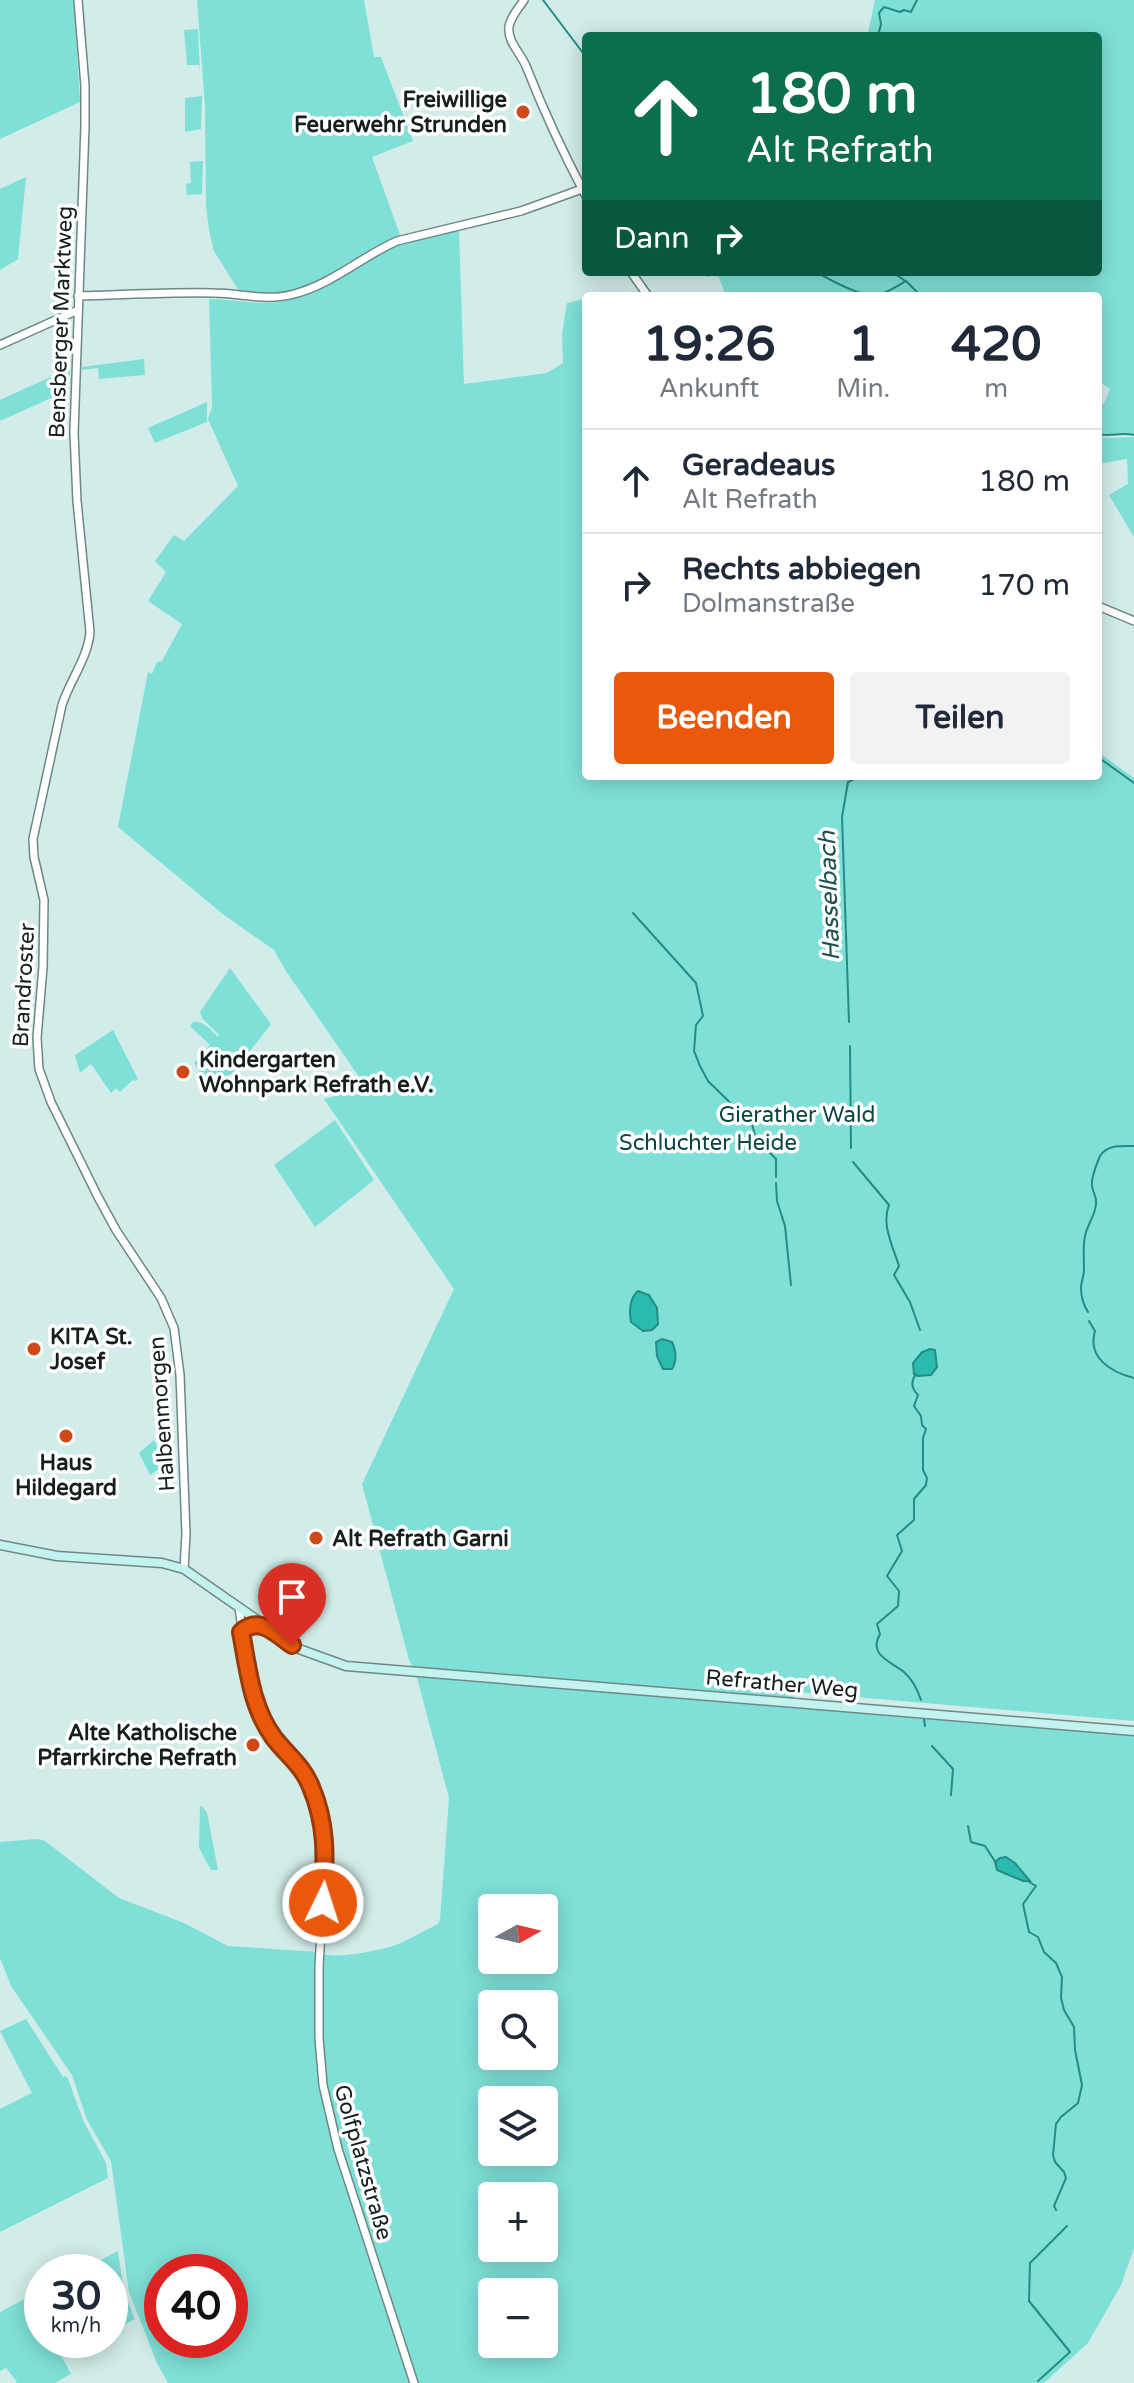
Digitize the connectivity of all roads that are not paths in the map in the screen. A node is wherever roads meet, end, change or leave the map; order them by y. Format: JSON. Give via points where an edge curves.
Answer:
{"nodes":[{"id":1,"x":78,"y":0,"type":"edge"},
{"id":2,"x":524,"y":0,"type":"edge"},
{"id":3,"x":582,"y":188,"type":"edge"},
{"id":4,"x":582,"y":193,"type":"edge"},
{"id":5,"x":78,"y":296,"type":"junction"},
{"id":6,"x":78,"y":310,"type":"junction"},
{"id":7,"x":0,"y":345,"type":"edge"},
{"id":8,"x":1102,"y":608,"type":"edge"},
{"id":9,"x":1134,"y":621,"type":"edge"},
{"id":10,"x":89,"y":645,"type":"joint"},
{"id":11,"x":91,"y":1182,"type":"joint"},
{"id":12,"x":0,"y":1545,"type":"edge"},
{"id":13,"x":184,"y":1569,"type":"junction"},
{"id":14,"x":239,"y":1608,"type":"junction"},
{"id":15,"x":262,"y":1624,"type":"junction"},
{"id":16,"x":241,"y":1632,"type":"junction"},
{"id":17,"x":1134,"y":1731,"type":"edge"},
{"id":18,"x":414,"y":2383,"type":"edge"}],
"edges":[{"from":1,"to":5,"type":"street","name":"Bensberger Marktweg","via":[[85,100]]},
{"from":2,"to":3,"type":"street","via":[[510,21],[510,38]]},
{"from":4,"to":5,"type":"street","via":[[397,241],[327,282],[289,295]]},
{"from":5,"to":6,"type":"street","name":"Bensberger Marktweg"},
{"from":6,"to":7,"type":"street"},
{"from":6,"to":10,"type":"street","name":"Bensberger Marktweg","via":[[74,465]]},
{"from":8,"to":9,"type":"street"},
{"from":10,"to":11,"type":"street","name":"Brandroster","via":[[62,705],[33,848],[44,900],[39,1069]]},
{"from":11,"to":13,"type":"street","name":"Halbenmorgen","via":[[174,1328],[180,1375]]},
{"from":12,"to":13,"type":"main road"},
{"from":13,"to":14,"type":"main road","name":"Refrather Weg"},
{"from":14,"to":15,"type":"main road","name":"Refrather Weg"},
{"from":14,"to":16,"type":"street","name":"Golfplatzstraße"},
{"from":15,"to":16,"type":"street"},
{"from":15,"to":17,"type":"main road","name":"Refrather Weg","via":[[299,1649],[346,1666]]},
{"from":16,"to":18,"type":"street","name":"Golfplatzstraße","via":[[255,1703],[273,1736],[295,1759],[319,1807],[326,1843],[319,1967],[323,2085]]}]}
